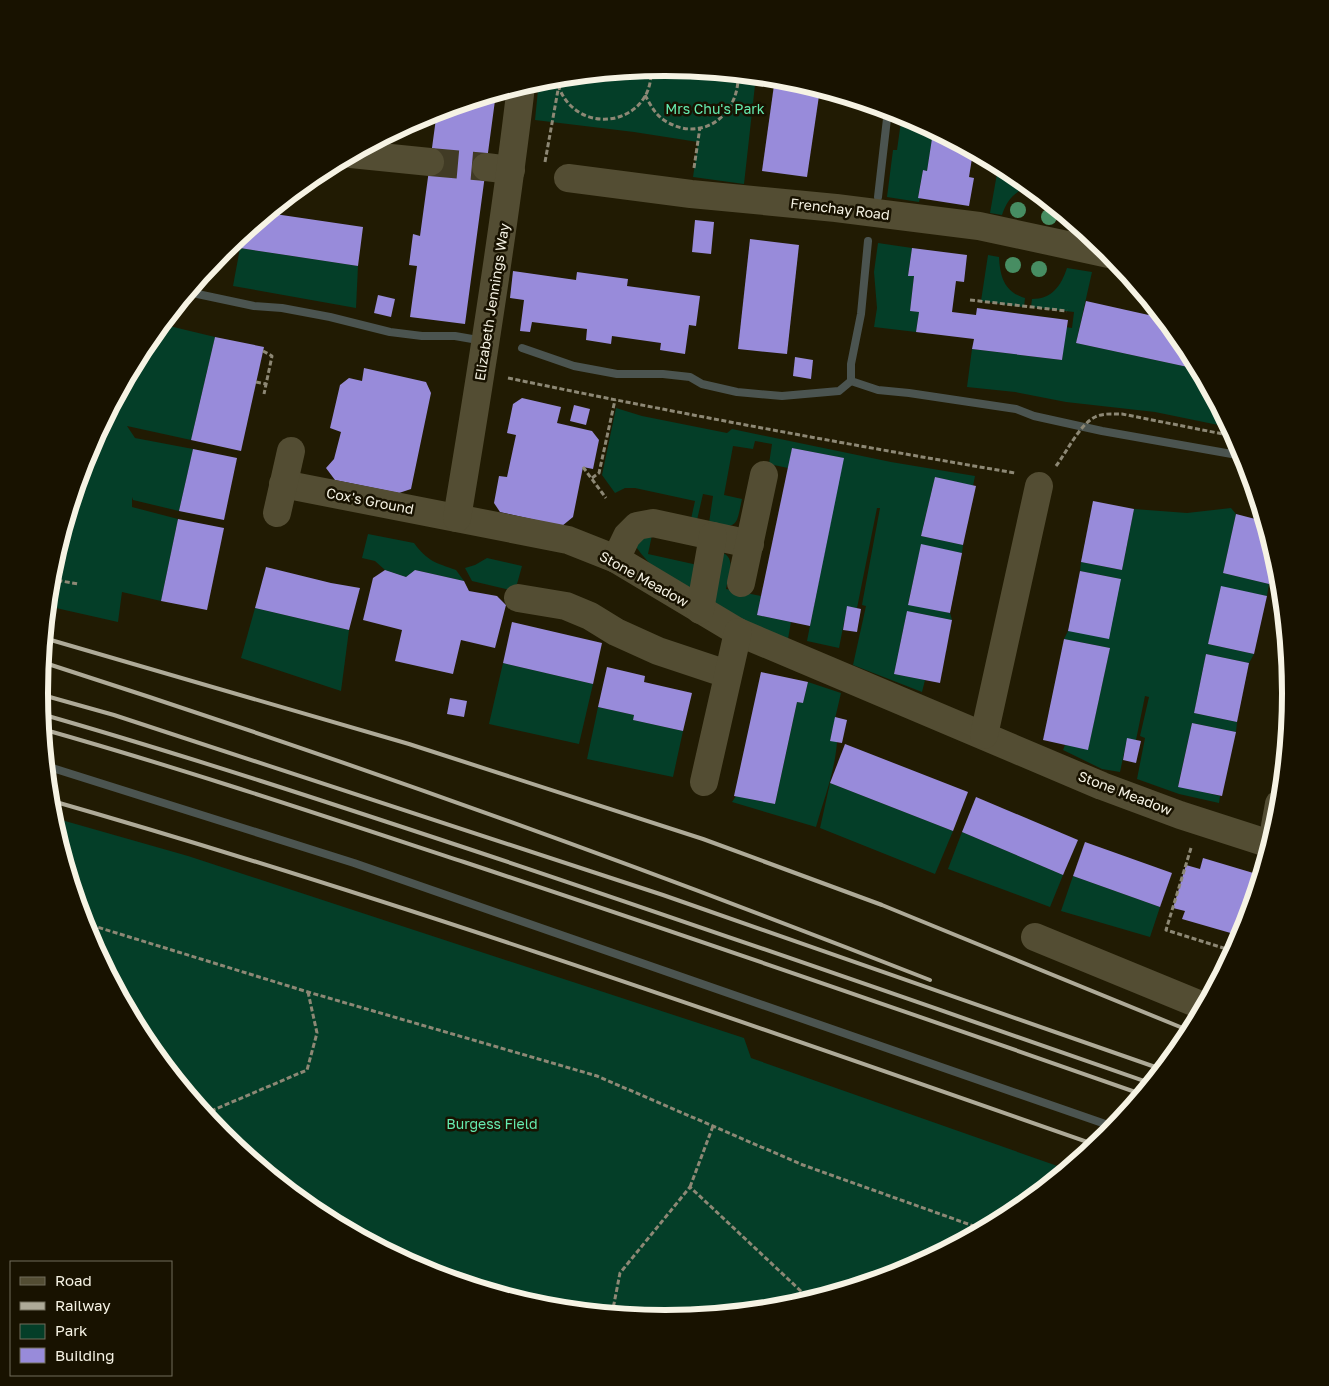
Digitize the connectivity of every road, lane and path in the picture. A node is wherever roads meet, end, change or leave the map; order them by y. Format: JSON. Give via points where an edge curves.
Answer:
{"nodes":[{"id":1,"x":652,"y":76,"type":"edge"},
{"id":2,"x":738,"y":80,"type":"edge"},
{"id":3,"x":558,"y":86,"type":"edge"},
{"id":4,"x":559,"y":89,"type":"junction"},
{"id":5,"x":519,"y":94,"type":"edge"},
{"id":6,"x":645,"y":96,"type":"junction"},
{"id":7,"x":700,"y":127,"type":"junction"},
{"id":8,"x":363,"y":155,"type":"edge"},
{"id":9,"x":430,"y":162,"type":"tunnel mouth"},
{"id":10,"x":556,"y":171,"type":"joint"},
{"id":11,"x":691,"y":194,"type":"junction"},
{"id":12,"x":1094,"y":251,"type":"edge"},
{"id":13,"x":970,"y":300,"type":"dead end"},
{"id":14,"x":1067,"y":312,"type":"dead end"},
{"id":15,"x":263,"y":352,"type":"dead end"},
{"id":16,"x":482,"y":373,"type":"junction"},
{"id":17,"x":256,"y":382,"type":"dead end"},
{"id":18,"x":266,"y":384,"type":"junction"},
{"id":19,"x":264,"y":394,"type":"dead end"},
{"id":20,"x":615,"y":400,"type":"junction"},
{"id":21,"x":1225,"y":434,"type":"edge"},
{"id":22,"x":291,"y":452,"type":"dead end"},
{"id":23,"x":583,"y":467,"type":"dead end"},
{"id":24,"x":764,"y":475,"type":"dead end"},
{"id":25,"x":592,"y":478,"type":"junction"},
{"id":26,"x":1038,"y":478,"type":"junction"},
{"id":27,"x":283,"y":484,"type":"junction"},
{"id":28,"x":606,"y":498,"type":"dead end"},
{"id":29,"x":277,"y":513,"type":"dead end"},
{"id":30,"x":457,"y":518,"type":"junction"},
{"id":31,"x":713,"y":536,"type":"junction"},
{"id":32,"x":750,"y":544,"type":"junction"},
{"id":33,"x":616,"y":559,"type":"junction"},
{"id":34,"x":58,"y":580,"type":"edge"},
{"id":35,"x":741,"y":583,"type":"dead end"},
{"id":36,"x":78,"y":584,"type":"dead end"},
{"id":37,"x":518,"y":598,"type":"dead end"},
{"id":38,"x":700,"y":610,"type":"junction"},
{"id":39,"x":738,"y":632,"type":"junction"},
{"id":40,"x":727,"y":674,"type":"junction"},
{"id":41,"x":984,"y":735,"type":"junction"},
{"id":42,"x":704,"y":782,"type":"dead end"},
{"id":43,"x":1263,"y":842,"type":"edge"},
{"id":44,"x":1192,"y":845,"type":"dead end"},
{"id":45,"x":93,"y":926,"type":"edge"},
{"id":46,"x":1035,"y":937,"type":"dead end"},
{"id":47,"x":1226,"y":949,"type":"edge"},
{"id":48,"x":308,"y":992,"type":"junction"},
{"id":49,"x":1198,"y":1004,"type":"edge"},
{"id":50,"x":211,"y":1111,"type":"edge"},
{"id":51,"x":713,"y":1126,"type":"junction"},
{"id":52,"x":690,"y":1188,"type":"junction"},
{"id":53,"x":974,"y":1226,"type":"edge"},
{"id":54,"x":804,"y":1294,"type":"edge"},
{"id":55,"x":613,"y":1308,"type":"edge"}],
"edges":[{"from":1,"to":6,"type":"path"},
{"from":2,"to":7,"type":"path","via":[[734,102],[725,115]]},
{"from":3,"to":4,"type":"path"},
{"from":4,"to":6,"type":"path","via":[[567,103],[594,119],[625,115]]},
{"from":4,"to":10,"type":"path"},
{"from":5,"to":16,"type":"street","name":"Elizabeth Jennings Way","via":[[498,169]]},
{"from":6,"to":7,"type":"path","via":[[654,112],[666,122],[681,128]]},
{"from":7,"to":11,"type":"path"},
{"from":8,"to":9,"type":"street"},
{"from":10,"to":11,"type":"street","name":"Frenchay Road"},
{"from":11,"to":12,"type":"street","name":"Frenchay Road","via":[[979,226]]},
{"from":13,"to":14,"type":"path"},
{"from":15,"to":18,"type":"path","via":[[272,356]]},
{"from":16,"to":20,"type":"path"},
{"from":16,"to":30,"type":"street","name":"Elizabeth Jennings Way"},
{"from":17,"to":18,"type":"path"},
{"from":18,"to":19,"type":"path"},
{"from":20,"to":25,"type":"path","via":[[599,473]]},
{"from":20,"to":26,"type":"path"},
{"from":21,"to":26,"type":"path","via":[[1122,414],[1105,414],[1085,424],[1064,455]]},
{"from":22,"to":27,"type":"street"},
{"from":23,"to":25,"type":"path"},
{"from":24,"to":32,"type":"street"},
{"from":25,"to":28,"type":"path"},
{"from":26,"to":41,"type":"street"},
{"from":27,"to":29,"type":"street"},
{"from":27,"to":30,"type":"street","name":"Cox's Ground"},
{"from":30,"to":33,"type":"street","name":"Stone Meadow","via":[[568,540]]},
{"from":31,"to":32,"type":"street"},
{"from":31,"to":33,"type":"street","via":[[653,523],[637,526],[627,536]]},
{"from":31,"to":38,"type":"street"},
{"from":32,"to":35,"type":"street"},
{"from":33,"to":38,"type":"street","name":"Stone Meadow"},
{"from":34,"to":36,"type":"path"},
{"from":37,"to":40,"type":"street","via":[[566,606],[658,651]]},
{"from":38,"to":39,"type":"street","name":"Stone Meadow"},
{"from":39,"to":40,"type":"street"},
{"from":39,"to":41,"type":"street","name":"Stone Meadow"},
{"from":40,"to":42,"type":"street"},
{"from":41,"to":43,"type":"street","name":"Stone Meadow","via":[[1126,795]]},
{"from":44,"to":47,"type":"path","via":[[1166,930]]},
{"from":45,"to":48,"type":"path"},
{"from":46,"to":49,"type":"street"},
{"from":48,"to":50,"type":"path","via":[[317,1032],[307,1070]]},
{"from":48,"to":51,"type":"path","via":[[596,1076]]},
{"from":51,"to":52,"type":"path"},
{"from":51,"to":53,"type":"path","via":[[803,1166]]},
{"from":52,"to":54,"type":"path"},
{"from":52,"to":55,"type":"path","via":[[620,1273]]}]}
